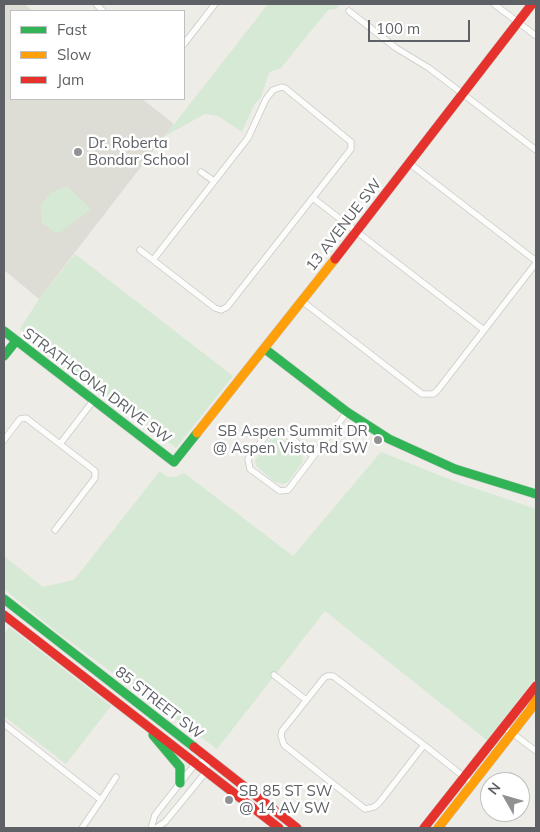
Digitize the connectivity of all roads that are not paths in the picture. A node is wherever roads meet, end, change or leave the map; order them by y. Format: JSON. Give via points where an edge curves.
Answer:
{"nodes":[{"id":1,"x":215,"y":4,"type":"edge"},
{"id":2,"x":494,"y":4,"type":"edge"},
{"id":3,"x":532,"y":4,"type":"edge"},
{"id":4,"x":349,"y":11,"type":"dead end"},
{"id":5,"x":518,"y":22,"type":"junction"},
{"id":6,"x":536,"y":36,"type":"edge"},
{"id":7,"x":185,"y":43,"type":"edge"},
{"id":8,"x":463,"y":94,"type":"junction"},
{"id":9,"x":536,"y":150,"type":"edge"},
{"id":10,"x":409,"y":163,"type":"junction"},
{"id":11,"x":201,"y":172,"type":"dead end"},
{"id":12,"x":214,"y":181,"type":"junction"},
{"id":13,"x":313,"y":198,"type":"junction"},
{"id":14,"x":356,"y":232,"type":"junction"},
{"id":15,"x":140,"y":250,"type":"dead end"},
{"id":16,"x":153,"y":260,"type":"junction"},
{"id":17,"x":536,"y":262,"type":"edge"},
{"id":18,"x":302,"y":301,"type":"junction"},
{"id":19,"x":484,"y":330,"type":"junction"},
{"id":20,"x":4,"y":333,"type":"edge"},
{"id":21,"x":16,"y":341,"type":"junction"},
{"id":22,"x":265,"y":349,"type":"junction"},
{"id":23,"x":4,"y":356,"type":"edge"},
{"id":24,"x":93,"y":402,"type":"junction"},
{"id":25,"x":347,"y":412,"type":"junction"},
{"id":26,"x":4,"y":440,"type":"edge"},
{"id":27,"x":60,"y":444,"type":"junction"},
{"id":28,"x":313,"y":456,"type":"junction"},
{"id":29,"x":174,"y":462,"type":"joint"},
{"id":30,"x":536,"y":494,"type":"edge"},
{"id":31,"x":55,"y":530,"type":"dead end"},
{"id":32,"x":4,"y":599,"type":"edge"},
{"id":33,"x":4,"y":615,"type":"edge"},
{"id":34,"x":274,"y":675,"type":"dead end"},
{"id":35,"x":536,"y":686,"type":"edge"},
{"id":36,"x":306,"y":700,"type":"junction"},
{"id":37,"x":536,"y":700,"type":"edge"},
{"id":38,"x":4,"y":724,"type":"edge"},
{"id":39,"x":504,"y":727,"type":"junction"},
{"id":40,"x":149,"y":728,"type":"junction"},
{"id":41,"x":512,"y":733,"type":"junction"},
{"id":42,"x":424,"y":745,"type":"junction"},
{"id":43,"x":536,"y":751,"type":"edge"},
{"id":44,"x":208,"y":760,"type":"junction"},
{"id":45,"x":196,"y":764,"type":"junction"},
{"id":46,"x":206,"y":772,"type":"junction"},
{"id":47,"x":116,"y":777,"type":"dead end"},
{"id":48,"x":464,"y":777,"type":"junction"},
{"id":49,"x":180,"y":783,"type":"junction"},
{"id":50,"x":473,"y":784,"type":"junction"},
{"id":51,"x":101,"y":800,"type":"junction"},
{"id":52,"x":82,"y":828,"type":"edge"},
{"id":53,"x":151,"y":828,"type":"edge"},
{"id":54,"x":156,"y":828,"type":"edge"},
{"id":55,"x":279,"y":828,"type":"edge"},
{"id":56,"x":297,"y":828,"type":"edge"},
{"id":57,"x":424,"y":828,"type":"edge"},
{"id":58,"x":438,"y":828,"type":"edge"}],
"edges":[{"from":1,"to":7,"type":"street"},
{"from":2,"to":5,"type":"street"},
{"from":3,"to":5,"type":"street","name":"13 AVENUE SW"},
{"from":4,"to":8,"type":"street"},
{"from":5,"to":6,"type":"street"},
{"from":5,"to":8,"type":"street","name":"13 AVENUE SW"},
{"from":8,"to":9,"type":"street"},
{"from":8,"to":10,"type":"street","name":"13 AVENUE SW"},
{"from":10,"to":14,"type":"street","name":"13 AVENUE SW"},
{"from":10,"to":17,"type":"street"},
{"from":11,"to":12,"type":"street"},
{"from":12,"to":13,"type":"street","via":[[248,138],[269,95],[282,87],[351,142],[351,149]]},
{"from":12,"to":16,"type":"street"},
{"from":13,"to":14,"type":"street"},
{"from":13,"to":16,"type":"street","via":[[224,309],[215,308]]},
{"from":14,"to":18,"type":"street","name":"13 AVENUE SW"},
{"from":14,"to":19,"type":"street"},
{"from":15,"to":16,"type":"street"},
{"from":17,"to":19,"type":"street"},
{"from":18,"to":19,"type":"street","via":[[427,395],[437,391]]},
{"from":18,"to":22,"type":"street","name":"13 AVENUE SW"},
{"from":20,"to":21,"type":"street","name":"STRATHCONA DRIVE SW"},
{"from":21,"to":23,"type":"street"},
{"from":21,"to":24,"type":"street","name":"STRATHCONA DRIVE SW"},
{"from":22,"to":25,"type":"street"},
{"from":22,"to":29,"type":"street","name":"13 AVENUE SW"},
{"from":24,"to":27,"type":"street"},
{"from":24,"to":29,"type":"street","name":"STRATHCONA DRIVE SW"},
{"from":25,"to":28,"type":"street"},
{"from":25,"to":30,"type":"street","via":[[412,451],[455,469]]},
{"from":26,"to":27,"type":"street","via":[[20,420],[26,418]]},
{"from":27,"to":31,"type":"street","via":[[95,471],[95,478]]},
{"from":28,"to":28,"type":"street","via":[[288,490],[280,491],[250,469],[248,459],[270,430],[280,430]]},
{"from":32,"to":44,"type":"street","name":"85 STREET SW"},
{"from":33,"to":40,"type":"street","name":"85 STREET SW"},
{"from":34,"to":36,"type":"street"},
{"from":35,"to":39,"type":"street"},
{"from":36,"to":42,"type":"street","via":[[324,678],[333,676]]},
{"from":36,"to":42,"type":"street","via":[[282,731],[282,743],[365,809],[379,802]]},
{"from":37,"to":41,"type":"street"},
{"from":38,"to":51,"type":"street"},
{"from":39,"to":41,"type":"street"},
{"from":39,"to":48,"type":"street"},
{"from":40,"to":45,"type":"street","name":"85 STREET SW"},
{"from":40,"to":49,"type":"street","via":[[180,767]]},
{"from":41,"to":43,"type":"street"},
{"from":41,"to":50,"type":"street"},
{"from":42,"to":48,"type":"street"},
{"from":44,"to":45,"type":"street"},
{"from":44,"to":46,"type":"street"},
{"from":44,"to":56,"type":"street","name":"85 STREET SW"},
{"from":45,"to":46,"type":"street","name":"85 STREET SW"},
{"from":45,"to":49,"type":"street"},
{"from":46,"to":54,"type":"street","via":[[166,822]]},
{"from":46,"to":55,"type":"street","name":"85 STREET SW"},
{"from":47,"to":51,"type":"street"},
{"from":48,"to":50,"type":"street"},
{"from":48,"to":57,"type":"street"},
{"from":49,"to":53,"type":"street","via":[[155,815]]},
{"from":50,"to":58,"type":"street"},
{"from":51,"to":52,"type":"street"}]}
